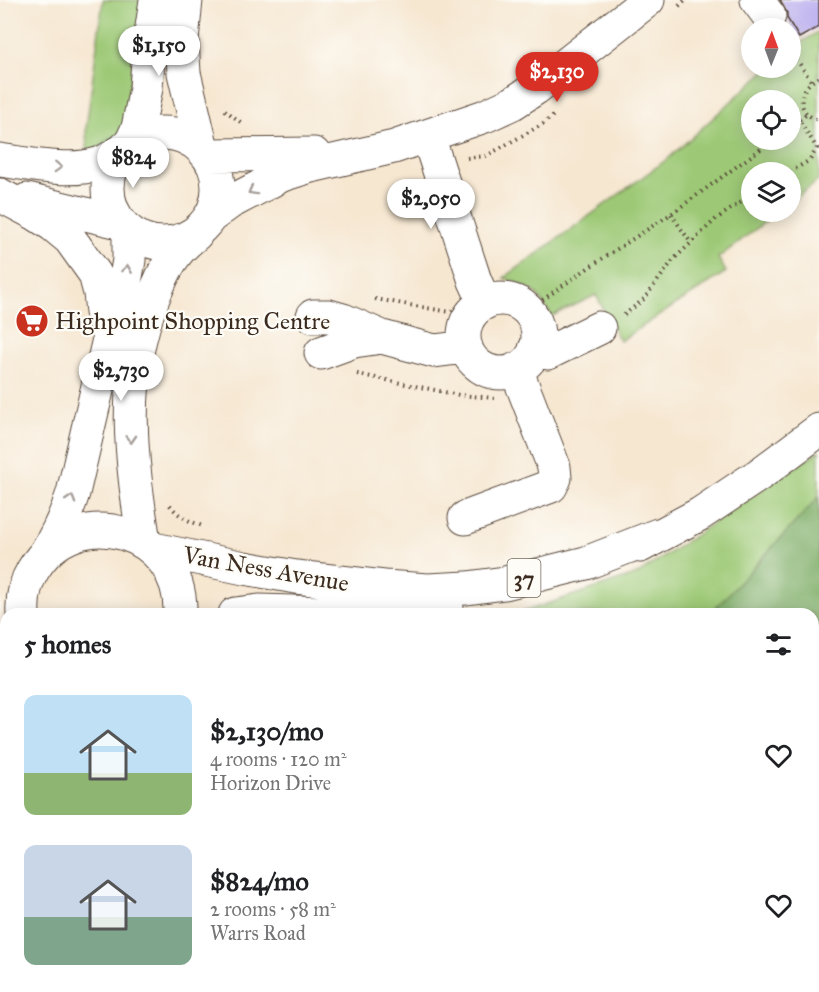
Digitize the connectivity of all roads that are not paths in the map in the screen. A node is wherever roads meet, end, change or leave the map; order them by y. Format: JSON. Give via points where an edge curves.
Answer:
{"nodes":[{"id":1,"x":156,"y":0,"type":"edge"},
{"id":2,"x":186,"y":0,"type":"edge"},
{"id":3,"x":660,"y":5,"type":"edge"},
{"id":4,"x":125,"y":148,"type":"junction"},
{"id":5,"x":431,"y":148,"type":"junction"},
{"id":6,"x":205,"y":152,"type":"junction"},
{"id":7,"x":0,"y":160,"type":"edge"},
{"id":8,"x":0,"y":194,"type":"edge"},
{"id":9,"x":205,"y":223,"type":"junction"},
{"id":10,"x":124,"y":227,"type":"junction"},
{"id":11,"x":480,"y":292,"type":"junction"},
{"id":12,"x":313,"y":316,"type":"dead end"},
{"id":13,"x":610,"y":323,"type":"road end"},
{"id":14,"x":370,"y":336,"type":"junction"},
{"id":15,"x":109,"y":339,"type":"junction"},
{"id":16,"x":466,"y":346,"type":"junction"},
{"id":17,"x":321,"y":353,"type":"dead end"},
{"id":18,"x":526,"y":359,"type":"junction"},
{"id":19,"x":819,"y":430,"type":"edge"},
{"id":20,"x":465,"y":518,"type":"dead end"},
{"id":21,"x":658,"y":535,"type":"junction"},
{"id":22,"x":149,"y":546,"type":"junction"},
{"id":23,"x":43,"y":556,"type":"junction"},
{"id":24,"x":0,"y":588,"type":"edge"},
{"id":25,"x":22,"y":608,"type":"edge"},
{"id":26,"x":180,"y":608,"type":"edge"},
{"id":27,"x":442,"y":608,"type":"edge"}],
"edges":[{"from":1,"to":4,"type":"street","via":[[138,128]]},
{"from":2,"to":6,"type":"street","via":[[184,73]]},
{"from":3,"to":5,"type":"street","via":[[513,103]]},
{"from":4,"to":6,"type":"street","via":[[148,134],[168,133],[186,138]]},
{"from":7,"to":4,"type":"street","one_way":true,"via":[[72,167],[98,164]]},
{"from":4,"to":10,"type":"street","via":[[107,180],[111,209]]},
{"from":5,"to":6,"type":"street","via":[[370,148],[329,154]]},
{"from":5,"to":9,"type":"street","one_way":true,"via":[[394,147],[282,175],[229,203]]},
{"from":5,"to":11,"type":"street"},
{"from":6,"to":9,"type":"street","via":[[216,169],[219,185],[217,202]]},
{"from":8,"to":10,"type":"street"},
{"from":8,"to":15,"type":"street","via":[[70,239],[95,274]]},
{"from":9,"to":10,"type":"street","via":[[183,240],[165,244],[146,241]]},
{"from":9,"to":22,"type":"street","one_way":true,"via":[[169,263],[142,331],[135,363],[131,398],[133,460]]},
{"from":15,"to":10,"type":"street","one_way":true,"via":[[129,260]]},
{"from":11,"to":16,"type":"street","via":[[478,307],[466,322]]},
{"from":11,"to":18,"type":"street","via":[[517,303],[533,319],[537,339]]},
{"from":12,"to":14,"type":"street","via":[[343,320]]},
{"from":13,"to":18,"type":"street","via":[[548,353]]},
{"from":14,"to":16,"type":"street","via":[[434,351]]},
{"from":14,"to":17,"type":"street"},
{"from":23,"to":15,"type":"street","one_way":true,"via":[[66,517]]},
{"from":16,"to":18,"type":"street","via":[[480,367],[498,373],[507,372]]},
{"from":18,"to":20,"type":"street","via":[[557,446],[555,478],[551,486]]},
{"from":19,"to":21,"type":"street","name":"Van Ness Avenue","number":"37","via":[[700,514]]},
{"from":21,"to":22,"type":"street","name":"Van Ness Avenue","number":"37","via":[[586,563],[517,580],[428,590],[296,577]]},
{"from":21,"to":27,"type":"street","name":"Van Ness Avenue","number":"37","via":[[596,570],[553,588],[506,600]]},
{"from":22,"to":23,"type":"street","number":"37","via":[[125,533],[104,530],[63,539]]},
{"from":22,"to":26,"type":"street","via":[[176,582]]},
{"from":23,"to":24,"type":"street","number":"37"},
{"from":23,"to":25,"type":"street","via":[[27,581]]}]}
